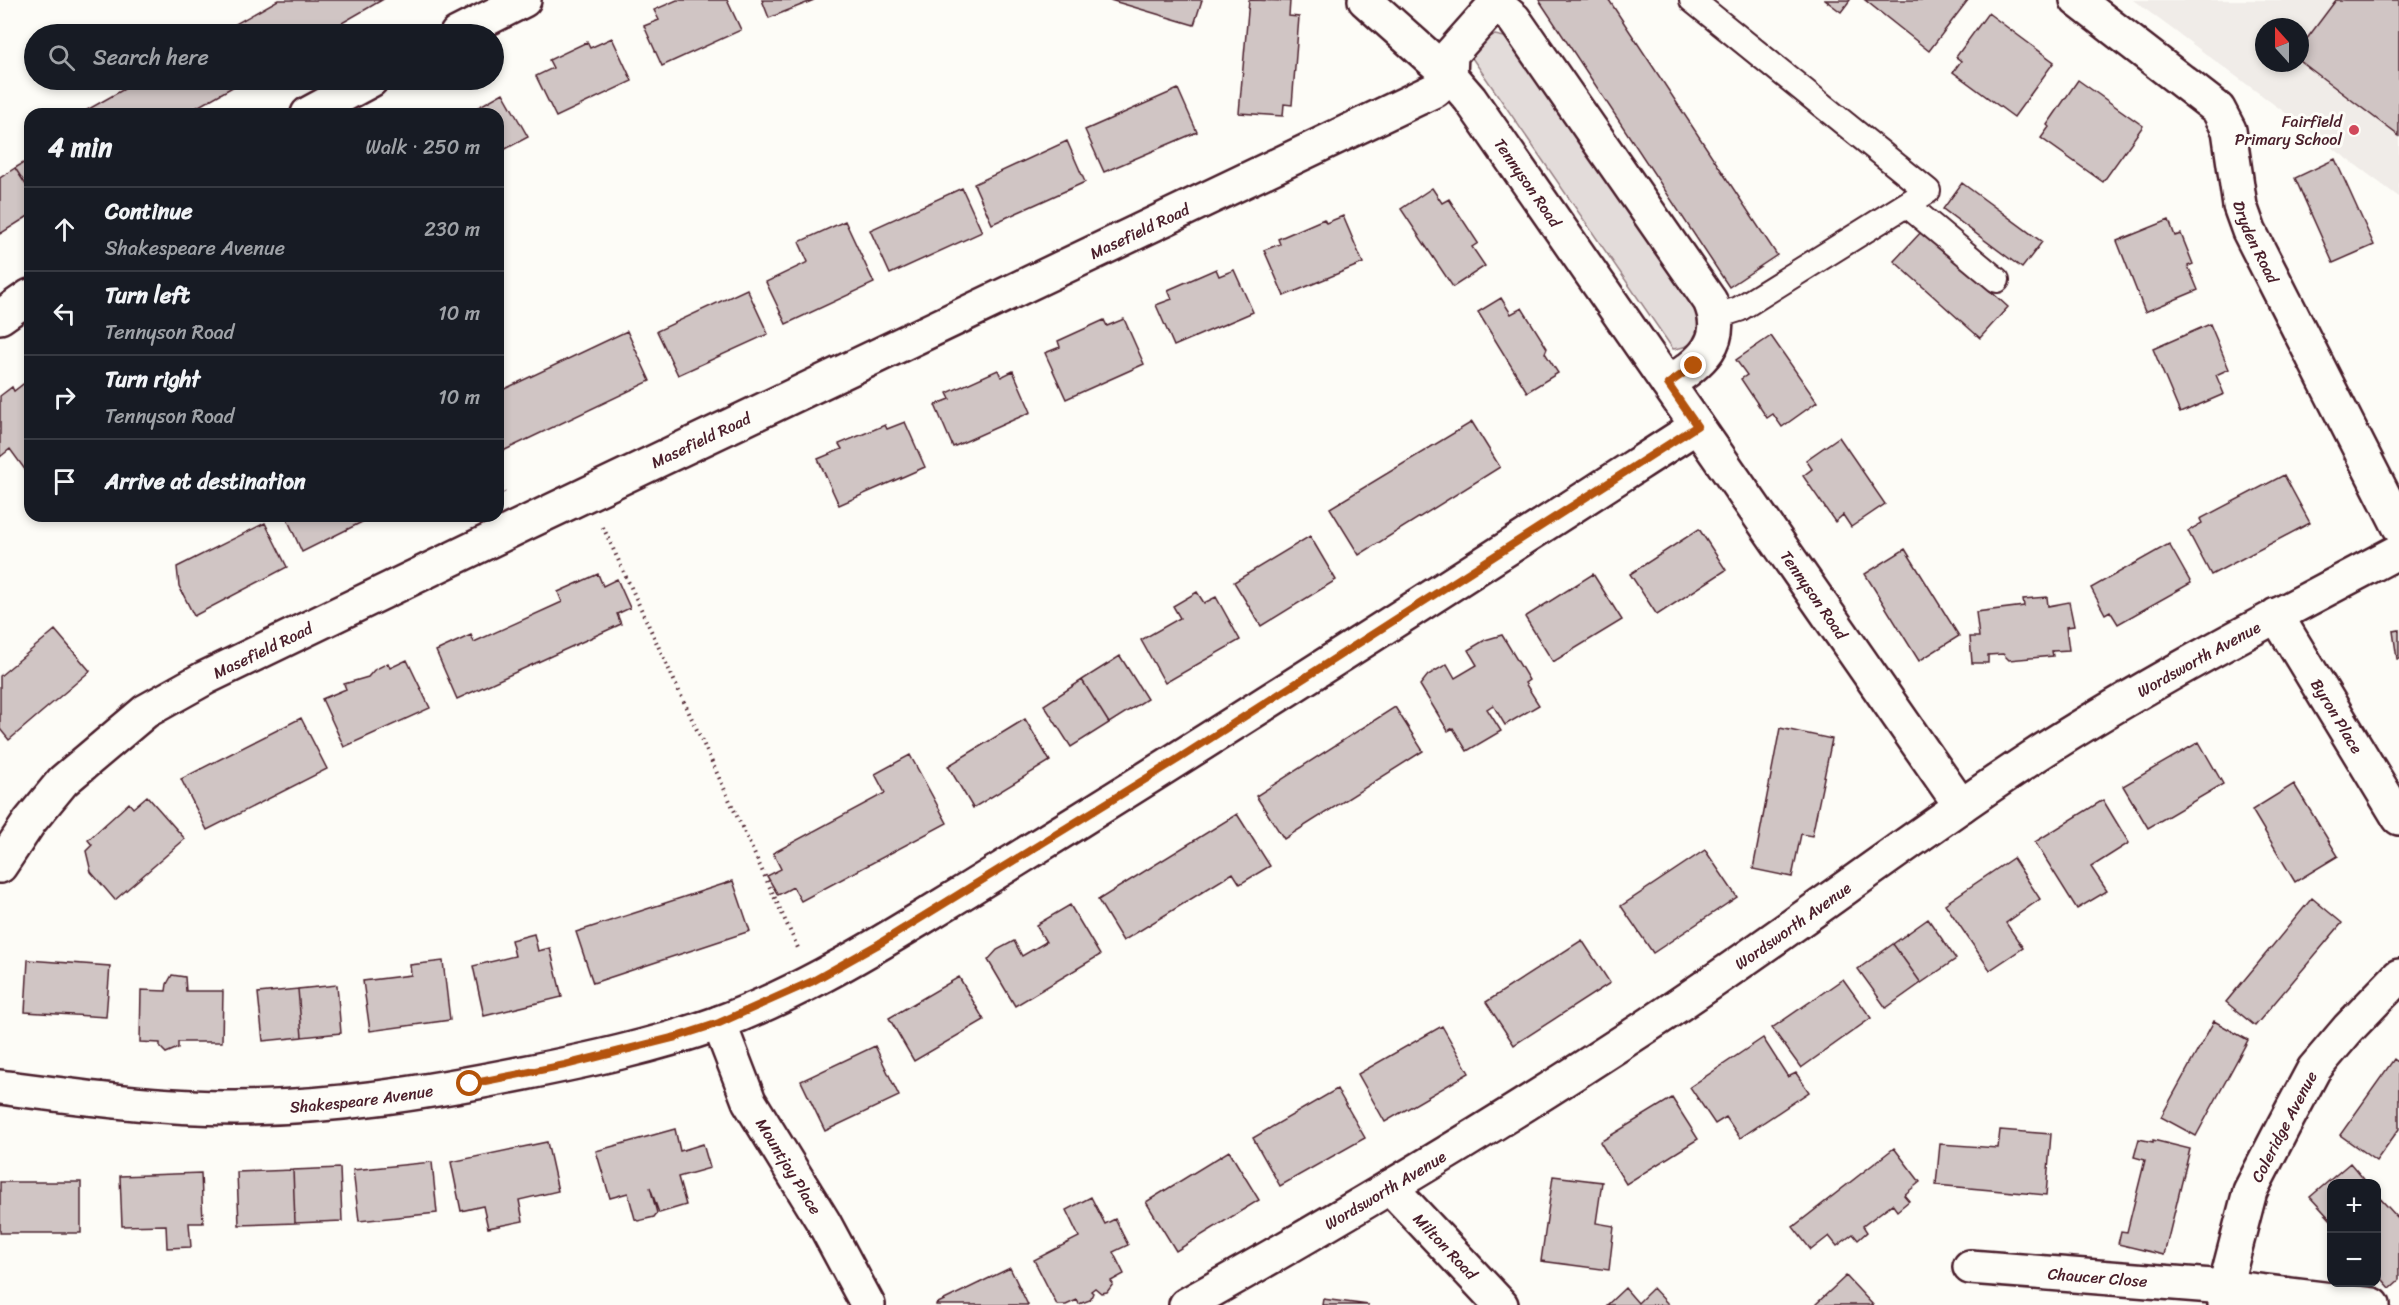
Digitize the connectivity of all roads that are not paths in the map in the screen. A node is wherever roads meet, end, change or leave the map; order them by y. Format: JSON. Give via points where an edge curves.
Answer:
{"nodes":[{"id":1,"x":524,"y":0,"type":"edge"},
{"id":2,"x":1365,"y":0,"type":"edge"},
{"id":3,"x":1692,"y":0,"type":"edge"},
{"id":4,"x":2077,"y":0,"type":"edge"},
{"id":5,"x":1498,"y":2,"type":"edge"},
{"id":6,"x":477,"y":24,"type":"edge"},
{"id":7,"x":1450,"y":76,"type":"junction"},
{"id":8,"x":352,"y":90,"type":"edge"},
{"id":9,"x":319,"y":108,"type":"edge"},
{"id":10,"x":1907,"y":205,"type":"junction"},
{"id":11,"x":1997,"y":280,"type":"dead end"},
{"id":12,"x":24,"y":300,"type":"edge"},
{"id":13,"x":1717,"y":316,"type":"junction"},
{"id":14,"x":0,"y":317,"type":"edge"},
{"id":15,"x":1668,"y":384,"type":"junction"},
{"id":16,"x":1697,"y":426,"type":"junction"},
{"id":17,"x":2399,"y":526,"type":"edge"},
{"id":18,"x":2399,"y":551,"type":"edge"},
{"id":19,"x":2276,"y":615,"type":"junction"},
{"id":20,"x":1961,"y":806,"type":"junction"},
{"id":21,"x":2399,"y":818,"type":"edge"},
{"id":22,"x":0,"y":866,"type":"edge"},
{"id":23,"x":2399,"y":976,"type":"edge"},
{"id":24,"x":719,"y":1023,"type":"junction"},
{"id":25,"x":0,"y":1087,"type":"edge"},
{"id":26,"x":1390,"y":1187,"type":"junction"},
{"id":27,"x":1970,"y":1268,"type":"dead end"},
{"id":28,"x":2225,"y":1296,"type":"edge"},
{"id":29,"x":868,"y":1305,"type":"edge"},
{"id":30,"x":1186,"y":1305,"type":"edge"},
{"id":31,"x":1501,"y":1305,"type":"edge"},
{"id":32,"x":2373,"y":1305,"type":"edge"}],
"edges":[{"from":1,"to":6,"type":"street"},
{"from":2,"to":7,"type":"street","name":"Tennyson Road"},
{"from":3,"to":10,"type":"lane","via":[[1928,191]]},
{"from":4,"to":17,"type":"street","name":"Dryden Road","via":[[2218,109],[2229,130],[2240,206],[2249,231]]},
{"from":5,"to":7,"type":"street","via":[[1450,54]]},
{"from":5,"to":13,"type":"street","via":[[1514,19]]},
{"from":7,"to":15,"type":"street","name":"Tennyson Road","via":[[1470,99]]},
{"from":7,"to":22,"type":"street","name":"Masefield Road","via":[[1436,90],[205,678],[146,711],[63,781]]},
{"from":8,"to":9,"type":"street"},
{"from":10,"to":11,"type":"lane"},
{"from":10,"to":13,"type":"lane","via":[[1738,309]]},
{"from":12,"to":14,"type":"street"},
{"from":13,"to":15,"type":"street","via":[[1716,332],[1708,350],[1694,366]]},
{"from":15,"to":16,"type":"street","name":"Tennyson Road"},
{"from":16,"to":20,"type":"street","name":"Tennyson Road"},
{"from":16,"to":24,"type":"street","name":"Shakespeare Avenue","via":[[1178,759],[877,945],[813,981]]},
{"from":18,"to":19,"type":"street","name":"Wordsworth Avenue"},
{"from":19,"to":20,"type":"street","name":"Wordsworth Avenue","via":[[2172,672]]},
{"from":19,"to":21,"type":"street","name":"Byron Place"},
{"from":20,"to":26,"type":"street","name":"Wordsworth Avenue","via":[[1650,1024]]},
{"from":23,"to":28,"type":"street","name":"Coleridge Avenue","via":[[2314,1069],[2250,1191]]},
{"from":24,"to":25,"type":"street","name":"Shakespeare Avenue","via":[[565,1065],[397,1096],[320,1104],[234,1108]]},
{"from":24,"to":29,"type":"street","name":"Mountjoy Place","via":[[749,1101],[824,1223]]},
{"from":26,"to":30,"type":"street","name":"Wordsworth Avenue"},
{"from":26,"to":31,"type":"street","name":"Milton Road"},
{"from":27,"to":28,"type":"street","name":"Chaucer Close"},
{"from":28,"to":32,"type":"street","name":"Chaucer Close"}]}
